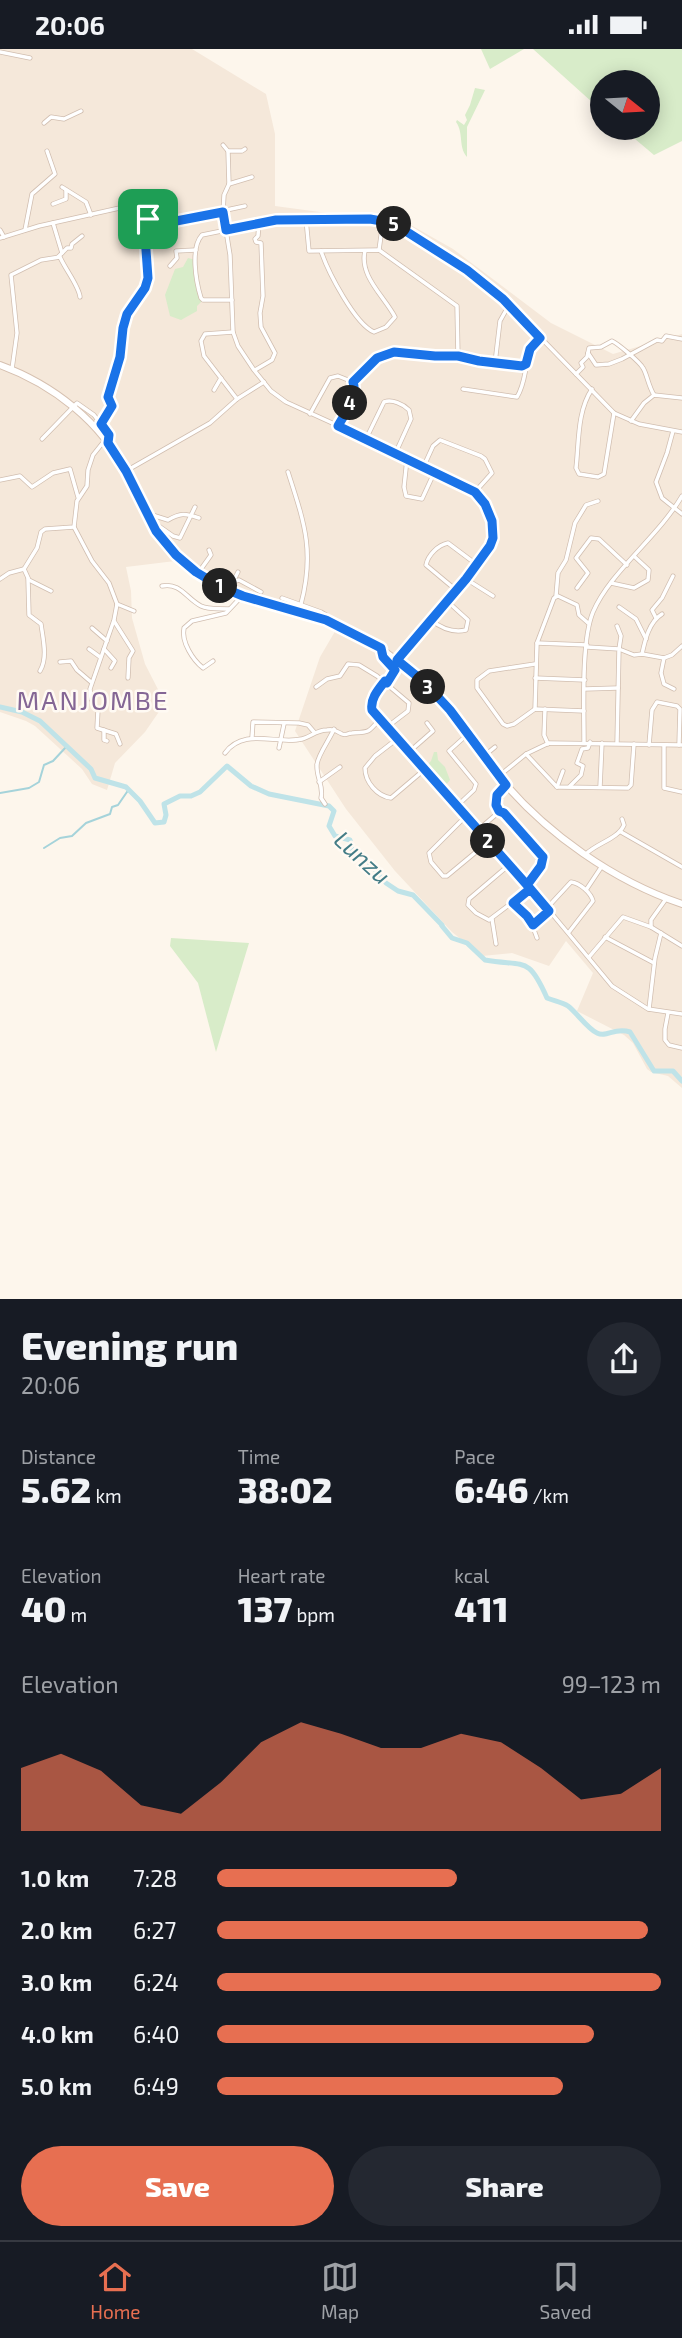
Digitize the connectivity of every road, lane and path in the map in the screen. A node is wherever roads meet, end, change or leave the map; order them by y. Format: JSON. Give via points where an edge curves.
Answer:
{"nodes":[{"id":1,"x":0,"y":52,"type":"edge"},
{"id":2,"x":30,"y":58,"type":"dead end"},
{"id":3,"x":81,"y":111,"type":"dead end"},
{"id":4,"x":44,"y":123,"type":"dead end"},
{"id":5,"x":223,"y":145,"type":"dead end"},
{"id":6,"x":245,"y":149,"type":"dead end"},
{"id":7,"x":47,"y":151,"type":"dead end"},
{"id":8,"x":228,"y":151,"type":"junction"},
{"id":9,"x":253,"y":177,"type":"dead end"},
{"id":10,"x":229,"y":184,"type":"junction"},
{"id":11,"x":144,"y":195,"type":"dead end"},
{"id":12,"x":53,"y":204,"type":"dead end"},
{"id":13,"x":245,"y":206,"type":"dead end"},
{"id":14,"x":124,"y":207,"type":"junction"},
{"id":15,"x":223,"y":212,"type":"junction"},
{"id":16,"x":91,"y":215,"type":"junction"},
{"id":17,"x":148,"y":219,"type":"junction"},
{"id":18,"x":306,"y":219,"type":"junction"},
{"id":19,"x":383,"y":221,"type":"junction"},
{"id":20,"x":259,"y":222,"type":"junction"},
{"id":21,"x":53,"y":223,"type":"junction"},
{"id":22,"x":0,"y":230,"type":"edge"},
{"id":23,"x":25,"y":230,"type":"junction"},
{"id":24,"x":226,"y":230,"type":"junction"},
{"id":25,"x":82,"y":236,"type":"dead end"},
{"id":26,"x":2,"y":237,"type":"edge"},
{"id":27,"x":196,"y":250,"type":"junction"},
{"id":28,"x":379,"y":250,"type":"junction"},
{"id":29,"x":321,"y":251,"type":"junction"},
{"id":30,"x":365,"y":251,"type":"junction"},
{"id":31,"x":62,"y":253,"type":"junction"},
{"id":32,"x":58,"y":257,"type":"junction"},
{"id":33,"x":170,"y":266,"type":"dead end"},
{"id":34,"x":80,"y":297,"type":"dead end"},
{"id":35,"x":232,"y":300,"type":"junction"},
{"id":36,"x":509,"y":305,"type":"junction"},
{"id":37,"x":233,"y":332,"type":"junction"},
{"id":38,"x":540,"y":338,"type":"junction"},
{"id":39,"x":682,"y":339,"type":"edge"},
{"id":40,"x":588,"y":353,"type":"junction"},
{"id":41,"x":629,"y":355,"type":"junction"},
{"id":42,"x":458,"y":356,"type":"junction"},
{"id":43,"x":495,"y":363,"type":"junction"},
{"id":44,"x":526,"y":364,"type":"junction"},
{"id":45,"x":0,"y":365,"type":"edge"},
{"id":46,"x":11,"y":369,"type":"junction"},
{"id":47,"x":254,"y":370,"type":"junction"},
{"id":48,"x":576,"y":374,"type":"junction"},
{"id":49,"x":221,"y":378,"type":"junction"},
{"id":50,"x":264,"y":382,"type":"junction"},
{"id":51,"x":353,"y":382,"type":"junction"},
{"id":52,"x":463,"y":389,"type":"dead end"},
{"id":53,"x":592,"y":389,"type":"junction"},
{"id":54,"x":214,"y":390,"type":"dead end"},
{"id":55,"x":654,"y":395,"type":"junction"},
{"id":56,"x":682,"y":398,"type":"edge"},
{"id":57,"x":237,"y":399,"type":"junction"},
{"id":58,"x":73,"y":406,"type":"junction"},
{"id":59,"x":614,"y":413,"type":"junction"},
{"id":60,"x":310,"y":414,"type":"junction"},
{"id":61,"x":631,"y":421,"type":"junction"},
{"id":62,"x":101,"y":424,"type":"junction"},
{"id":63,"x":338,"y":426,"type":"junction"},
{"id":64,"x":673,"y":431,"type":"junction"},
{"id":65,"x":682,"y":432,"type":"edge"},
{"id":66,"x":43,"y":439,"type":"dead end"},
{"id":67,"x":366,"y":439,"type":"junction"},
{"id":68,"x":106,"y":441,"type":"junction"},
{"id":69,"x":396,"y":452,"type":"junction"},
{"id":70,"x":407,"y":459,"type":"junction"},
{"id":71,"x":423,"y":468,"type":"junction"},
{"id":72,"x":126,"y":471,"type":"junction"},
{"id":73,"x":288,"y":472,"type":"dead end"},
{"id":74,"x":434,"y":473,"type":"junction"},
{"id":75,"x":0,"y":480,"type":"edge"},
{"id":76,"x":475,"y":492,"type":"junction"},
{"id":77,"x":682,"y":496,"type":"edge"},
{"id":78,"x":78,"y":498,"type":"junction"},
{"id":79,"x":598,"y":501,"type":"dead end"},
{"id":80,"x":195,"y":507,"type":"dead end"},
{"id":81,"x":675,"y":508,"type":"junction"},
{"id":82,"x":145,"y":512,"type":"junction"},
{"id":83,"x":682,"y":514,"type":"edge"},
{"id":84,"x":191,"y":515,"type":"junction"},
{"id":85,"x":198,"y":518,"type":"dead end"},
{"id":86,"x":152,"y":524,"type":"junction"},
{"id":87,"x":74,"y":527,"type":"junction"},
{"id":88,"x":209,"y":550,"type":"dead end"},
{"id":89,"x":635,"y":557,"type":"junction"},
{"id":90,"x":476,"y":564,"type":"junction"},
{"id":91,"x":627,"y":565,"type":"junction"},
{"id":92,"x":24,"y":569,"type":"junction"},
{"id":93,"x":238,"y":572,"type":"dead end"},
{"id":94,"x":673,"y":576,"type":"dead end"},
{"id":95,"x":0,"y":579,"type":"edge"},
{"id":96,"x":28,"y":579,"type":"junction"},
{"id":97,"x":466,"y":579,"type":"junction"},
{"id":98,"x":208,"y":580,"type":"junction"},
{"id":99,"x":233,"y":582,"type":"junction"},
{"id":100,"x":611,"y":583,"type":"junction"},
{"id":101,"x":162,"y":586,"type":"dead end"},
{"id":102,"x":577,"y":588,"type":"dead end"},
{"id":103,"x":456,"y":590,"type":"junction"},
{"id":104,"x":51,"y":591,"type":"dead end"},
{"id":105,"x":261,"y":592,"type":"dead end"},
{"id":106,"x":243,"y":596,"type":"junction"},
{"id":107,"x":493,"y":596,"type":"dead end"},
{"id":108,"x":555,"y":596,"type":"junction"},
{"id":109,"x":282,"y":598,"type":"dead end"},
{"id":110,"x":447,"y":601,"type":"junction"},
{"id":111,"x":117,"y":604,"type":"junction"},
{"id":112,"x":300,"y":604,"type":"junction"},
{"id":113,"x":619,"y":607,"type":"dead end"},
{"id":114,"x":231,"y":609,"type":"junction"},
{"id":115,"x":134,"y":611,"type":"dead end"},
{"id":116,"x":662,"y":614,"type":"dead end"},
{"id":117,"x":656,"y":618,"type":"junction"},
{"id":118,"x":430,"y":619,"type":"junction"},
{"id":119,"x":326,"y":620,"type":"junction"},
{"id":120,"x":114,"y":621,"type":"junction"},
{"id":121,"x":589,"y":624,"type":"junction"},
{"id":122,"x":617,"y":626,"type":"dead end"},
{"id":123,"x":92,"y":628,"type":"dead end"},
{"id":124,"x":646,"y":639,"type":"junction"},
{"id":125,"x":107,"y":641,"type":"junction"},
{"id":126,"x":537,"y":643,"type":"junction"},
{"id":127,"x":587,"y":646,"type":"junction"},
{"id":128,"x":682,"y":646,"type":"edge"},
{"id":129,"x":381,"y":648,"type":"junction"},
{"id":130,"x":89,"y":649,"type":"dead end"},
{"id":131,"x":104,"y":649,"type":"junction"},
{"id":132,"x":619,"y":649,"type":"junction"},
{"id":133,"x":642,"y":654,"type":"junction"},
{"id":134,"x":100,"y":657,"type":"junction"},
{"id":135,"x":664,"y":658,"type":"junction"},
{"id":136,"x":213,"y":660,"type":"dead end"},
{"id":137,"x":397,"y":660,"type":"junction"},
{"id":138,"x":60,"y":662,"type":"dead end"},
{"id":139,"x":535,"y":664,"type":"junction"},
{"id":140,"x":111,"y":668,"type":"dead end"},
{"id":141,"x":40,"y":671,"type":"dead end"},
{"id":142,"x":128,"y":678,"type":"dead end"},
{"id":143,"x":535,"y":678,"type":"junction"},
{"id":144,"x":585,"y":680,"type":"junction"},
{"id":145,"x":91,"y":682,"type":"junction"},
{"id":146,"x":386,"y":682,"type":"junction"},
{"id":147,"x":316,"y":687,"type":"dead end"},
{"id":148,"x":618,"y":688,"type":"junction"},
{"id":149,"x":584,"y":689,"type":"junction"},
{"id":150,"x":674,"y":689,"type":"dead end"},
{"id":151,"x":535,"y":709,"type":"junction"},
{"id":152,"x":545,"y":709,"type":"junction"},
{"id":153,"x":584,"y":711,"type":"junction"},
{"id":154,"x":380,"y":720,"type":"junction"},
{"id":155,"x":427,"y":723,"type":"dead end"},
{"id":156,"x":284,"y":724,"type":"junction"},
{"id":157,"x":387,"y":727,"type":"junction"},
{"id":158,"x":334,"y":729,"type":"junction"},
{"id":159,"x":104,"y":730,"type":"junction"},
{"id":160,"x":314,"y":732,"type":"junction"},
{"id":161,"x":345,"y":734,"type":"junction"},
{"id":162,"x":468,"y":734,"type":"junction"},
{"id":163,"x":252,"y":737,"type":"junction"},
{"id":164,"x":282,"y":739,"type":"junction"},
{"id":165,"x":397,"y":739,"type":"junction"},
{"id":166,"x":107,"y":741,"type":"dead end"},
{"id":167,"x":351,"y":741,"type":"dead end"},
{"id":168,"x":587,"y":742,"type":"junction"},
{"id":169,"x":602,"y":743,"type":"junction"},
{"id":170,"x":120,"y":744,"type":"dead end"},
{"id":171,"x":548,"y":744,"type":"junction"},
{"id":172,"x":617,"y":744,"type":"junction"},
{"id":173,"x":634,"y":744,"type":"junction"},
{"id":174,"x":649,"y":745,"type":"junction"},
{"id":175,"x":664,"y":745,"type":"junction"},
{"id":176,"x":680,"y":745,"type":"edge"},
{"id":177,"x":495,"y":747,"type":"dead end"},
{"id":178,"x":279,"y":748,"type":"dead end"},
{"id":179,"x":409,"y":752,"type":"junction"},
{"id":180,"x":225,"y":753,"type":"dead end"},
{"id":181,"x":526,"y":754,"type":"junction"},
{"id":182,"x":484,"y":756,"type":"junction"},
{"id":183,"x":340,"y":767,"type":"dead end"},
{"id":184,"x":425,"y":770,"type":"junction"},
{"id":185,"x":563,"y":771,"type":"dead end"},
{"id":186,"x":499,"y":776,"type":"junction"},
{"id":187,"x":319,"y":782,"type":"junction"},
{"id":188,"x":506,"y":785,"type":"junction"},
{"id":189,"x":556,"y":787,"type":"junction"},
{"id":190,"x":568,"y":787,"type":"junction"},
{"id":191,"x":600,"y":787,"type":"junction"},
{"id":192,"x":682,"y":792,"type":"edge"},
{"id":193,"x":325,"y":804,"type":"dead end"},
{"id":194,"x":457,"y":806,"type":"junction"},
{"id":195,"x":499,"y":811,"type":"junction"},
{"id":196,"x":466,"y":816,"type":"junction"},
{"id":197,"x":622,"y":819,"type":"dead end"},
{"id":198,"x":478,"y":829,"type":"junction"},
{"id":199,"x":621,"y":832,"type":"junction"},
{"id":200,"x":488,"y":841,"type":"junction"},
{"id":201,"x":586,"y":854,"type":"junction"},
{"id":202,"x":509,"y":865,"type":"junction"},
{"id":203,"x":602,"y":866,"type":"junction"},
{"id":204,"x":682,"y":866,"type":"edge"},
{"id":205,"x":528,"y":887,"type":"junction"},
{"id":206,"x":586,"y":890,"type":"junction"},
{"id":207,"x":666,"y":899,"type":"junction"},
{"id":208,"x":513,"y":903,"type":"junction"},
{"id":209,"x":682,"y":904,"type":"edge"},
{"id":210,"x":548,"y":909,"type":"junction"},
{"id":211,"x":492,"y":919,"type":"junction"},
{"id":212,"x":533,"y":925,"type":"junction"},
{"id":213,"x":651,"y":927,"type":"junction"},
{"id":214,"x":568,"y":932,"type":"junction"},
{"id":215,"x":661,"y":933,"type":"junction"},
{"id":216,"x":604,"y":937,"type":"junction"},
{"id":217,"x":537,"y":938,"type":"dead end"},
{"id":218,"x":496,"y":944,"type":"dead end"},
{"id":219,"x":682,"y":946,"type":"edge"},
{"id":220,"x":589,"y":957,"type":"junction"},
{"id":221,"x":654,"y":963,"type":"junction"},
{"id":222,"x":649,"y":1009,"type":"junction"},
{"id":223,"x":668,"y":1013,"type":"junction"},
{"id":224,"x":682,"y":1013,"type":"edge"},
{"id":225,"x":682,"y":1048,"type":"edge"}],
"edges":[{"from":1,"to":2,"type":"street"},
{"from":3,"to":4,"type":"street","via":[[64,119],[51,117]]},
{"from":5,"to":8,"type":"street"},
{"from":6,"to":8,"type":"street"},
{"from":7,"to":23,"type":"street","via":[[55,174],[33,194]]},
{"from":8,"to":10,"type":"street"},
{"from":9,"to":10,"type":"street"},
{"from":10,"to":15,"type":"street"},
{"from":11,"to":14,"type":"street","via":[[136,204]]},
{"from":12,"to":16,"type":"street","via":[[66,199],[64,189],[86,202]]},
{"from":13,"to":15,"type":"street"},
{"from":14,"to":16,"type":"street"},
{"from":14,"to":17,"type":"street"},
{"from":15,"to":17,"type":"street","via":[[171,222]]},
{"from":15,"to":24,"type":"street"},
{"from":16,"to":21,"type":"street"},
{"from":17,"to":62,"type":"street","via":[[146,285],[127,314],[109,394],[112,406]]},
{"from":18,"to":19,"type":"street"},
{"from":18,"to":20,"type":"street"},
{"from":18,"to":29,"type":"street","via":[[308,249]]},
{"from":19,"to":28,"type":"street"},
{"from":19,"to":36,"type":"street","via":[[402,227],[467,270]]},
{"from":20,"to":24,"type":"street"},
{"from":20,"to":47,"type":"street","via":[[255,239],[261,243],[263,271],[261,327],[275,353],[272,360]]},
{"from":21,"to":23,"type":"street"},
{"from":21,"to":31,"type":"street"},
{"from":22,"to":26,"type":"street"},
{"from":23,"to":26,"type":"street"},
{"from":24,"to":27,"type":"street","via":[[202,235]]},
{"from":24,"to":35,"type":"street"},
{"from":25,"to":31,"type":"street"},
{"from":27,"to":33,"type":"street","via":[[176,251],[177,258]]},
{"from":27,"to":35,"type":"street","via":[[201,298]]},
{"from":28,"to":30,"type":"street"},
{"from":28,"to":42,"type":"street","via":[[457,306]]},
{"from":29,"to":30,"type":"street"},
{"from":29,"to":30,"type":"street","via":[[353,311],[374,333],[395,317],[366,273]]},
{"from":31,"to":32,"type":"street"},
{"from":32,"to":34,"type":"street"},
{"from":32,"to":46,"type":"street","via":[[30,264],[10,276],[17,333]]},
{"from":35,"to":37,"type":"street"},
{"from":36,"to":38,"type":"street"},
{"from":36,"to":43,"type":"street","via":[[500,321]]},
{"from":37,"to":47,"type":"street"},
{"from":37,"to":49,"type":"street","via":[[202,336],[204,356]]},
{"from":38,"to":44,"type":"street","via":[[530,349]]},
{"from":38,"to":48,"type":"street"},
{"from":39,"to":41,"type":"street","via":[[666,336]]},
{"from":40,"to":41,"type":"street","via":[[596,365],[609,365]]},
{"from":40,"to":41,"type":"street","via":[[589,348],[612,341]]},
{"from":40,"to":48,"type":"street"},
{"from":41,"to":55,"type":"street","via":[[644,368]]},
{"from":42,"to":43,"type":"street"},
{"from":42,"to":51,"type":"street","via":[[389,353],[377,358]]},
{"from":43,"to":44,"type":"street"},
{"from":44,"to":52,"type":"street","via":[[517,397]]},
{"from":45,"to":46,"type":"main road"},
{"from":46,"to":58,"type":"main road"},
{"from":47,"to":50,"type":"street"},
{"from":48,"to":53,"type":"street"},
{"from":49,"to":54,"type":"street"},
{"from":49,"to":57,"type":"street"},
{"from":50,"to":57,"type":"street"},
{"from":50,"to":60,"type":"street","via":[[278,397]]},
{"from":51,"to":60,"type":"street","via":[[330,378]]},
{"from":51,"to":63,"type":"street","via":[[354,396]]},
{"from":53,"to":59,"type":"street"},
{"from":53,"to":59,"type":"street","via":[[582,413],[579,474],[604,474]]},
{"from":55,"to":56,"type":"street"},
{"from":55,"to":61,"type":"street"},
{"from":57,"to":72,"type":"street","via":[[210,423]]},
{"from":58,"to":62,"type":"street","via":[[78,403]]},
{"from":58,"to":66,"type":"street"},
{"from":58,"to":68,"type":"main road"},
{"from":59,"to":61,"type":"street"},
{"from":60,"to":63,"type":"street"},
{"from":61,"to":64,"type":"street"},
{"from":62,"to":68,"type":"street","via":[[109,435]]},
{"from":63,"to":67,"type":"street"},
{"from":64,"to":65,"type":"street"},
{"from":64,"to":81,"type":"street","via":[[656,482],[662,498]]},
{"from":67,"to":69,"type":"street"},
{"from":67,"to":69,"type":"street","via":[[384,402],[404,405],[411,419]]},
{"from":68,"to":72,"type":"main road"},
{"from":68,"to":78,"type":"street","via":[[93,456],[87,485]]},
{"from":69,"to":70,"type":"street"},
{"from":70,"to":71,"type":"street"},
{"from":70,"to":74,"type":"street","via":[[404,491],[408,498],[422,499]]},
{"from":71,"to":74,"type":"street"},
{"from":71,"to":76,"type":"street","via":[[434,443],[440,440],[481,456],[492,473]]},
{"from":72,"to":82,"type":"main road"},
{"from":73,"to":112,"type":"street","via":[[304,520],[309,555]]},
{"from":74,"to":76,"type":"street"},
{"from":75,"to":78,"type":"street","via":[[22,477],[32,487],[53,473],[70,470]]},
{"from":76,"to":90,"type":"street","via":[[488,511],[493,530],[490,546]]},
{"from":77,"to":81,"type":"street"},
{"from":78,"to":87,"type":"street"},
{"from":79,"to":108,"type":"street","via":[[586,505],[575,523]]},
{"from":80,"to":84,"type":"street"},
{"from":81,"to":83,"type":"street"},
{"from":81,"to":89,"type":"street"},
{"from":82,"to":84,"type":"street","via":[[167,520],[177,514]]},
{"from":82,"to":86,"type":"main road"},
{"from":84,"to":85,"type":"street"},
{"from":84,"to":86,"type":"street","via":[[180,538]]},
{"from":86,"to":98,"type":"main road","via":[[176,555]]},
{"from":87,"to":92,"type":"street","via":[[41,532]]},
{"from":87,"to":111,"type":"street"},
{"from":88,"to":98,"type":"street","via":[[211,555],[201,569]]},
{"from":89,"to":91,"type":"street"},
{"from":89,"to":100,"type":"street","via":[[649,570],[648,580],[634,588]]},
{"from":90,"to":97,"type":"street"},
{"from":90,"to":103,"type":"street","via":[[448,543],[428,558],[426,565]]},
{"from":91,"to":100,"type":"street"},
{"from":91,"to":102,"type":"street","via":[[599,539],[591,538],[576,558],[588,573]]},
{"from":92,"to":95,"type":"street"},
{"from":92,"to":96,"type":"street"},
{"from":93,"to":99,"type":"street"},
{"from":94,"to":117,"type":"street","via":[[654,605]]},
{"from":96,"to":104,"type":"street"},
{"from":96,"to":141,"type":"street","via":[[29,615],[41,624],[43,633]]},
{"from":97,"to":103,"type":"street"},
{"from":97,"to":107,"type":"street"},
{"from":98,"to":99,"type":"street"},
{"from":98,"to":106,"type":"main road"},
{"from":99,"to":105,"type":"street","via":[[239,580]]},
{"from":100,"to":121,"type":"street"},
{"from":101,"to":114,"type":"street","via":[[174,586],[207,608]]},
{"from":103,"to":110,"type":"street"},
{"from":106,"to":114,"type":"street"},
{"from":106,"to":119,"type":"main road"},
{"from":108,"to":121,"type":"street","via":[[577,605],[579,615]]},
{"from":108,"to":126,"type":"street"},
{"from":109,"to":112,"type":"street"},
{"from":110,"to":118,"type":"street"},
{"from":110,"to":118,"type":"street","via":[[468,620],[468,627],[444,629]]},
{"from":111,"to":115,"type":"street"},
{"from":111,"to":120,"type":"street"},
{"from":112,"to":119,"type":"street","via":[[326,615]]},
{"from":113,"to":124,"type":"street","via":[[636,619]]},
{"from":114,"to":136,"type":"street","via":[[192,621],[183,632],[201,668]]},
{"from":116,"to":117,"type":"street"},
{"from":117,"to":124,"type":"street"},
{"from":118,"to":137,"type":"street"},
{"from":119,"to":129,"type":"main road"},
{"from":120,"to":125,"type":"street"},
{"from":120,"to":142,"type":"street","via":[[133,651],[128,658]]},
{"from":121,"to":127,"type":"street"},
{"from":122,"to":132,"type":"street"},
{"from":123,"to":125,"type":"street"},
{"from":124,"to":133,"type":"street"},
{"from":125,"to":131,"type":"street"},
{"from":126,"to":127,"type":"street"},
{"from":126,"to":139,"type":"street"},
{"from":127,"to":132,"type":"street"},
{"from":127,"to":144,"type":"street"},
{"from":128,"to":135,"type":"street"},
{"from":129,"to":137,"type":"main road"},
{"from":129,"to":146,"type":"street","via":[[395,670]]},
{"from":130,"to":134,"type":"street"},
{"from":131,"to":134,"type":"street"},
{"from":131,"to":140,"type":"street","via":[[115,661]]},
{"from":132,"to":133,"type":"street"},
{"from":132,"to":148,"type":"street"},
{"from":133,"to":135,"type":"street"},
{"from":134,"to":145,"type":"street"},
{"from":135,"to":150,"type":"street","via":[[664,684]]},
{"from":137,"to":162,"type":"main road"},
{"from":138,"to":145,"type":"street","via":[[72,661]]},
{"from":139,"to":143,"type":"street"},
{"from":139,"to":151,"type":"street","via":[[489,671],[476,683],[505,725]]},
{"from":143,"to":144,"type":"street"},
{"from":143,"to":151,"type":"street"},
{"from":144,"to":149,"type":"street"},
{"from":145,"to":159,"type":"street","via":[[97,728]]},
{"from":146,"to":147,"type":"street","via":[[359,665],[348,664],[340,676],[327,678]]},
{"from":146,"to":154,"type":"street","via":[[371,704]]},
{"from":146,"to":157,"type":"street","via":[[410,706]]},
{"from":148,"to":149,"type":"street"},
{"from":148,"to":172,"type":"street"},
{"from":149,"to":153,"type":"street"},
{"from":151,"to":152,"type":"street"},
{"from":152,"to":153,"type":"street"},
{"from":152,"to":171,"type":"street"},
{"from":153,"to":168,"type":"street"},
{"from":154,"to":157,"type":"street"},
{"from":154,"to":161,"type":"street","via":[[369,731]]},
{"from":155,"to":179,"type":"street","via":[[433,731]]},
{"from":156,"to":160,"type":"street","via":[[308,725]]},
{"from":156,"to":163,"type":"street","via":[[253,722]]},
{"from":156,"to":164,"type":"street"},
{"from":157,"to":165,"type":"street"},
{"from":158,"to":160,"type":"street"},
{"from":158,"to":161,"type":"street"},
{"from":158,"to":187,"type":"street","via":[[317,761]]},
{"from":159,"to":166,"type":"street"},
{"from":159,"to":170,"type":"street","via":[[116,734]]},
{"from":160,"to":164,"type":"street","via":[[304,739]]},
{"from":161,"to":167,"type":"street"},
{"from":162,"to":182,"type":"main road"},
{"from":162,"to":194,"type":"street","via":[[449,751],[476,784]]},
{"from":163,"to":164,"type":"street"},
{"from":163,"to":180,"type":"street"},
{"from":164,"to":178,"type":"street"},
{"from":165,"to":179,"type":"street"},
{"from":165,"to":184,"type":"street","via":[[365,768],[375,790],[391,798]]},
{"from":168,"to":169,"type":"street"},
{"from":168,"to":171,"type":"street"},
{"from":168,"to":190,"type":"street","via":[[588,748],[582,749],[578,758],[583,766],[581,775]]},
{"from":169,"to":172,"type":"street"},
{"from":169,"to":191,"type":"street"},
{"from":171,"to":181,"type":"street"},
{"from":172,"to":173,"type":"street"},
{"from":173,"to":174,"type":"street"},
{"from":173,"to":191,"type":"street","via":[[630,788]]},
{"from":174,"to":175,"type":"street"},
{"from":174,"to":176,"type":"street","via":[[657,702],[680,709]]},
{"from":175,"to":176,"type":"street"},
{"from":175,"to":192,"type":"street","via":[[664,788]]},
{"from":177,"to":182,"type":"street"},
{"from":179,"to":184,"type":"street"},
{"from":181,"to":186,"type":"street"},
{"from":181,"to":189,"type":"street"},
{"from":182,"to":186,"type":"main road"},
{"from":183,"to":187,"type":"street"},
{"from":184,"to":194,"type":"street"},
{"from":185,"to":189,"type":"street"},
{"from":186,"to":188,"type":"main road"},
{"from":187,"to":193,"type":"street"},
{"from":188,"to":195,"type":"street","via":[[497,795]]},
{"from":188,"to":201,"type":"main road"},
{"from":189,"to":190,"type":"street"},
{"from":190,"to":191,"type":"street"},
{"from":194,"to":196,"type":"street"},
{"from":195,"to":198,"type":"street"},
{"from":195,"to":205,"type":"street","via":[[543,857]]},
{"from":196,"to":198,"type":"street"},
{"from":196,"to":200,"type":"street","via":[[429,853],[439,873],[450,874]]},
{"from":197,"to":199,"type":"street"},
{"from":198,"to":200,"type":"street"},
{"from":199,"to":201,"type":"street"},
{"from":199,"to":204,"type":"street"},
{"from":200,"to":202,"type":"street"},
{"from":201,"to":203,"type":"main road"},
{"from":202,"to":205,"type":"street"},
{"from":202,"to":211,"type":"street","via":[[468,902],[476,913]]},
{"from":203,"to":206,"type":"street"},
{"from":203,"to":207,"type":"main road"},
{"from":205,"to":208,"type":"street"},
{"from":205,"to":210,"type":"street"},
{"from":206,"to":210,"type":"street","via":[[571,882]]},
{"from":206,"to":214,"type":"street","via":[[594,900]]},
{"from":207,"to":209,"type":"main road"},
{"from":207,"to":213,"type":"street"},
{"from":208,"to":211,"type":"street"},
{"from":208,"to":212,"type":"street"},
{"from":210,"to":212,"type":"street"},
{"from":210,"to":214,"type":"street"},
{"from":211,"to":218,"type":"street"},
{"from":212,"to":217,"type":"street"},
{"from":213,"to":215,"type":"street"},
{"from":213,"to":216,"type":"street","via":[[623,917]]},
{"from":214,"to":220,"type":"street"},
{"from":215,"to":219,"type":"street"},
{"from":215,"to":221,"type":"street"},
{"from":216,"to":220,"type":"street"},
{"from":216,"to":221,"type":"street"},
{"from":220,"to":222,"type":"street","via":[[612,986]]},
{"from":221,"to":222,"type":"street"},
{"from":222,"to":223,"type":"street"},
{"from":223,"to":224,"type":"street"},
{"from":223,"to":225,"type":"street","via":[[665,1040]]}]}
